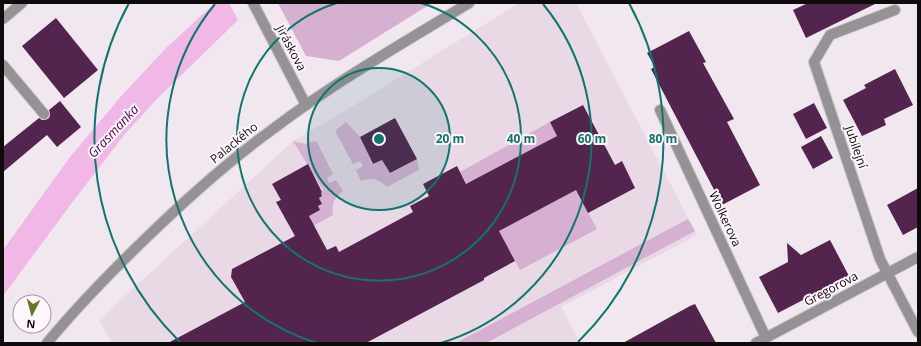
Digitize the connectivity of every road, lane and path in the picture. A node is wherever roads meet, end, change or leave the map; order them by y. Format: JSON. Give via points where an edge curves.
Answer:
{"nodes":[{"id":1,"x":22,"y":3,"type":"edge"},
{"id":2,"x":469,"y":3,"type":"edge"},
{"id":3,"x":254,"y":4,"type":"edge"},
{"id":4,"x":895,"y":10,"type":"dead end"},
{"id":5,"x":3,"y":19,"type":"edge"},
{"id":6,"x":3,"y":65,"type":"edge"},
{"id":7,"x":306,"y":106,"type":"junction"},
{"id":8,"x":660,"y":110,"type":"dead end"},
{"id":9,"x":44,"y":114,"type":"dead end"},
{"id":10,"x":918,"y":257,"type":"edge"},
{"id":11,"x":888,"y":273,"type":"junction"},
{"id":12,"x":918,"y":332,"type":"edge"},
{"id":13,"x":766,"y":338,"type":"junction"},
{"id":14,"x":47,"y":343,"type":"edge"},
{"id":15,"x":756,"y":343,"type":"edge"}],
"edges":[{"from":1,"to":5,"type":"street"},
{"from":2,"to":7,"type":"street","name":"Palackého","via":[[342,80]]},
{"from":3,"to":7,"type":"street","name":"Jiráskova"},
{"from":4,"to":11,"type":"street","name":"Jubilejní","via":[[830,35],[814,62],[880,259]]},
{"from":6,"to":9,"type":"street"},
{"from":7,"to":14,"type":"street","name":"Palackého","via":[[238,155],[182,203],[74,310]]},
{"from":8,"to":13,"type":"street","name":"Wolkerova"},
{"from":10,"to":11,"type":"street","name":"Gregorova"},
{"from":11,"to":12,"type":"street","name":"Jubilejní"},
{"from":11,"to":13,"type":"street","name":"Gregorova"},
{"from":13,"to":15,"type":"street","name":"Gregorova"}]}
